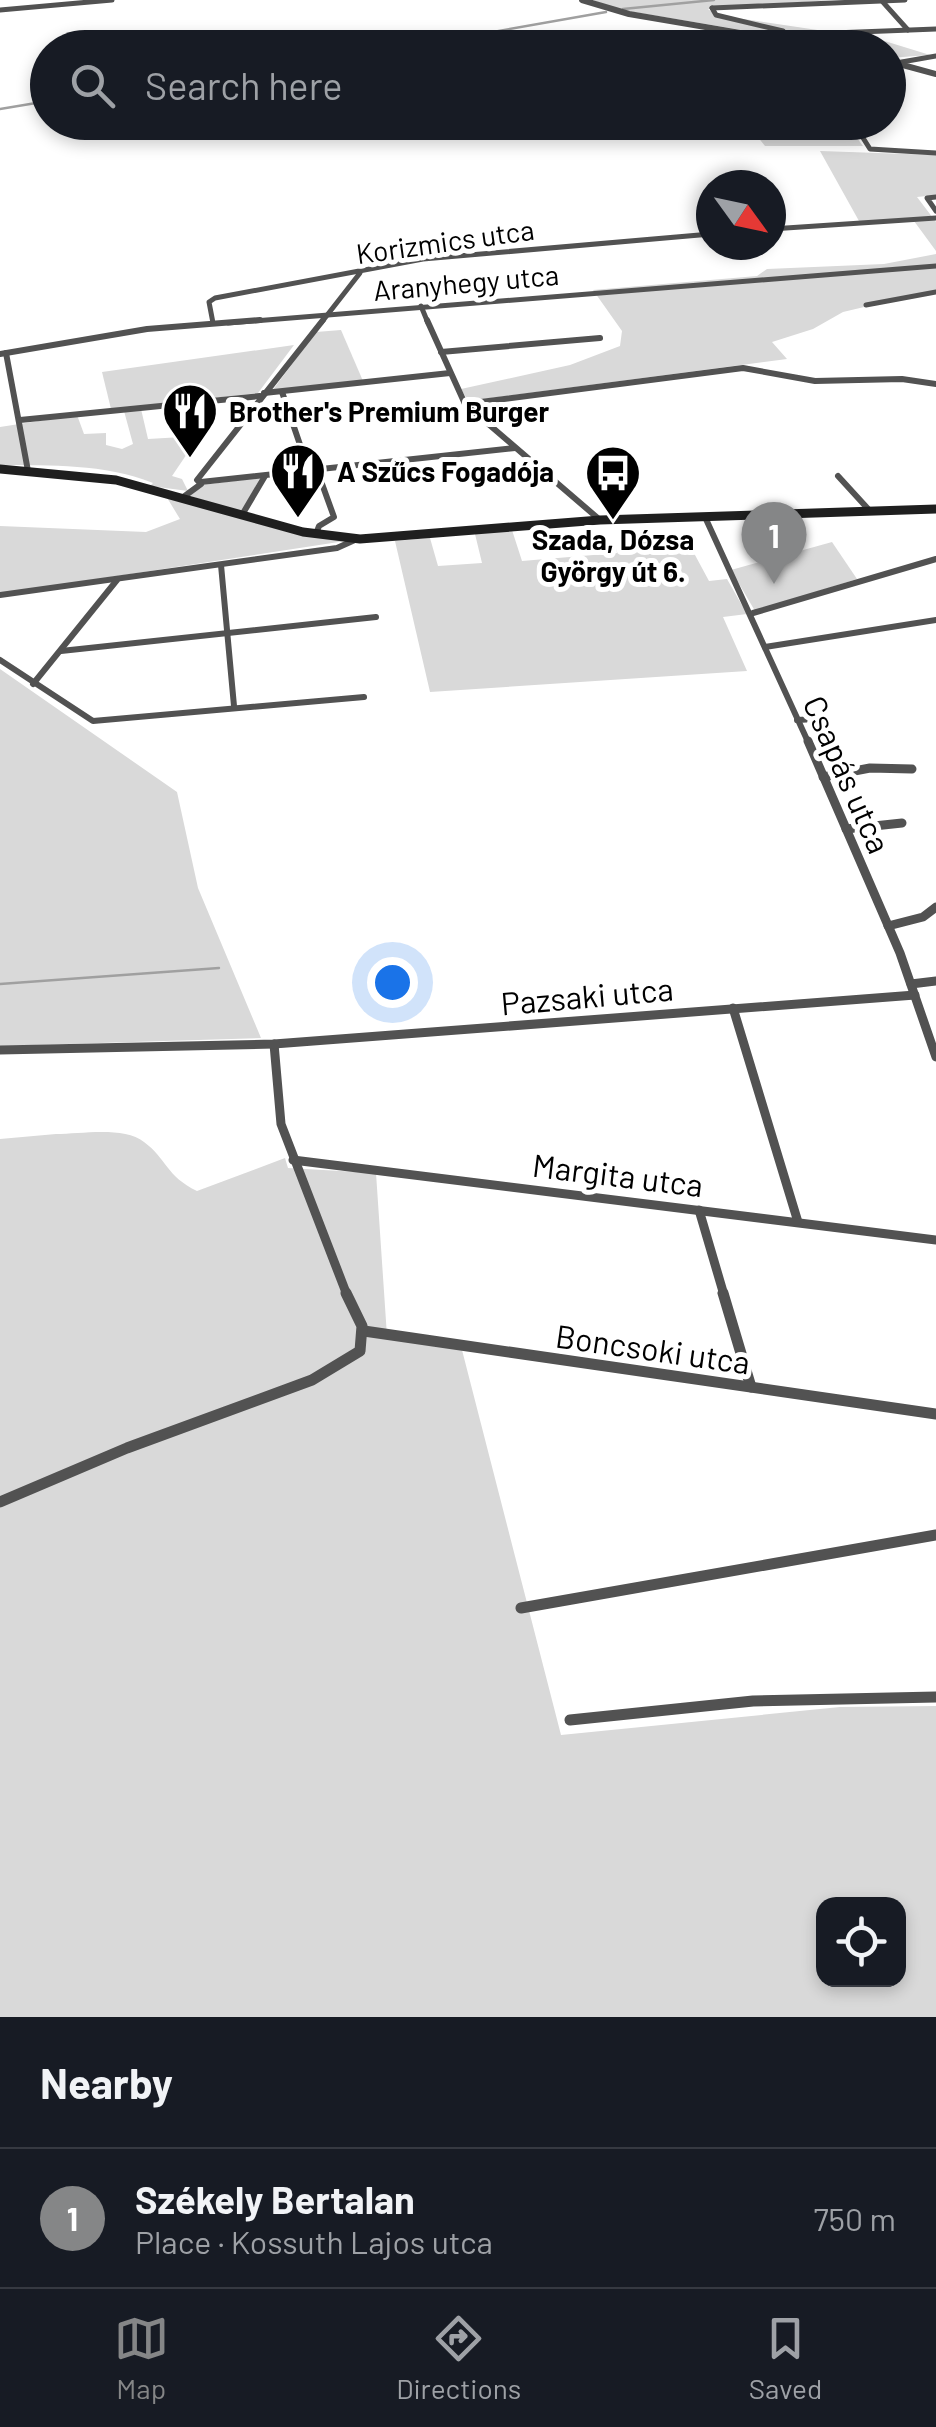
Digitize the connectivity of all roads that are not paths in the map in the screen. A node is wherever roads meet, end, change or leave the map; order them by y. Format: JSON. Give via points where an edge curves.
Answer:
{"nodes":[{"id":1,"x":112,"y":0,"type":"edge"},
{"id":2,"x":582,"y":0,"type":"edge"},
{"id":3,"x":905,"y":0,"type":"edge"},
{"id":4,"x":882,"y":1,"type":"edge"},
{"id":5,"x":0,"y":10,"type":"edge"},
{"id":6,"x":936,"y":29,"type":"edge"},
{"id":7,"x":733,"y":30,"type":"edge"},
{"id":8,"x":782,"y":30,"type":"edge"},
{"id":9,"x":908,"y":30,"type":"joint"},
{"id":10,"x":936,"y":56,"type":"edge"},
{"id":11,"x":906,"y":60,"type":"edge"},
{"id":12,"x":906,"y":66,"type":"edge"},
{"id":13,"x":936,"y":76,"type":"edge"},
{"id":14,"x":864,"y":140,"type":"edge"},
{"id":15,"x":870,"y":149,"type":"joint"},
{"id":16,"x":936,"y":153,"type":"edge"},
{"id":17,"x":936,"y":197,"type":"edge"},
{"id":18,"x":936,"y":214,"type":"edge"},
{"id":19,"x":786,"y":228,"type":"edge"},
{"id":20,"x":696,"y":235,"type":"edge"},
{"id":21,"x":936,"y":266,"type":"edge"},
{"id":22,"x":360,"y":273,"type":"junction"},
{"id":23,"x":936,"y":292,"type":"edge"},
{"id":24,"x":421,"y":306,"type":"junction"},
{"id":25,"x":866,"y":306,"type":"dead end"},
{"id":26,"x":327,"y":314,"type":"junction"},
{"id":27,"x":213,"y":323,"type":"junction"},
{"id":28,"x":600,"y":338,"type":"dead end"},
{"id":29,"x":442,"y":352,"type":"junction"},
{"id":30,"x":3,"y":353,"type":"edge"},
{"id":31,"x":450,"y":374,"type":"junction"},
{"id":32,"x":936,"y":384,"type":"edge"},
{"id":33,"x":282,"y":392,"type":"junction"},
{"id":34,"x":262,"y":395,"type":"junction"},
{"id":35,"x":16,"y":400,"type":"junction"},
{"id":36,"x":0,"y":403,"type":"edge"},
{"id":37,"x":466,"y":404,"type":"junction"},
{"id":38,"x":20,"y":420,"type":"junction"},
{"id":39,"x":515,"y":448,"type":"junction"},
{"id":40,"x":0,"y":469,"type":"edge"},
{"id":41,"x":28,"y":471,"type":"junction"},
{"id":42,"x":313,"y":471,"type":"junction"},
{"id":43,"x":265,"y":476,"type":"junction"},
{"id":44,"x":838,"y":476,"type":"dead end"},
{"id":45,"x":201,"y":482,"type":"junction"},
{"id":46,"x":182,"y":498,"type":"junction"},
{"id":47,"x":936,"y":509,"type":"edge"},
{"id":48,"x":870,"y":511,"type":"junction"},
{"id":49,"x":242,"y":515,"type":"junction"},
{"id":50,"x":704,"y":517,"type":"junction"},
{"id":51,"x":600,"y":520,"type":"junction"},
{"id":52,"x":316,"y":534,"type":"junction"},
{"id":53,"x":356,"y":539,"type":"junction"},
{"id":54,"x":936,"y":559,"type":"edge"},
{"id":55,"x":221,"y":565,"type":"junction"},
{"id":56,"x":116,"y":580,"type":"junction"},
{"id":57,"x":0,"y":595,"type":"edge"},
{"id":58,"x":753,"y":613,"type":"junction"},
{"id":59,"x":376,"y":617,"type":"dead end"},
{"id":60,"x":936,"y":620,"type":"edge"},
{"id":61,"x":229,"y":633,"type":"junction"},
{"id":62,"x":765,"y":647,"type":"junction"},
{"id":63,"x":61,"y":650,"type":"junction"},
{"id":64,"x":0,"y":660,"type":"edge"},
{"id":65,"x":33,"y":684,"type":"junction"},
{"id":66,"x":364,"y":696,"type":"dead end"},
{"id":67,"x":234,"y":706,"type":"junction"},
{"id":68,"x":816,"y":719,"type":"dead end"},
{"id":69,"x":798,"y":720,"type":"junction"},
{"id":70,"x":912,"y":769,"type":"dead end"},
{"id":71,"x":824,"y":777,"type":"junction"},
{"id":72,"x":902,"y":823,"type":"dead end"},
{"id":73,"x":846,"y":829,"type":"junction"},
{"id":74,"x":936,"y":907,"type":"edge"},
{"id":75,"x":888,"y":926,"type":"junction"},
{"id":76,"x":907,"y":973,"type":"junction"},
{"id":77,"x":931,"y":981,"type":"edge"},
{"id":78,"x":913,"y":990,"type":"junction"},
{"id":79,"x":733,"y":1008,"type":"junction"},
{"id":80,"x":268,"y":1044,"type":"junction"},
{"id":81,"x":0,"y":1050,"type":"edge"},
{"id":82,"x":936,"y":1057,"type":"edge"},
{"id":83,"x":294,"y":1160,"type":"junction"},
{"id":84,"x":699,"y":1210,"type":"junction"},
{"id":85,"x":798,"y":1222,"type":"junction"},
{"id":86,"x":936,"y":1240,"type":"edge"},
{"id":87,"x":364,"y":1332,"type":"junction"},
{"id":88,"x":751,"y":1387,"type":"junction"},
{"id":89,"x":936,"y":1414,"type":"edge"},
{"id":90,"x":0,"y":1502,"type":"edge"},
{"id":91,"x":936,"y":1535,"type":"edge"},
{"id":92,"x":520,"y":1608,"type":"dead end"},
{"id":93,"x":936,"y":1697,"type":"edge"},
{"id":94,"x":570,"y":1720,"type":"dead end"}],
"edges":[{"from":1,"to":5,"type":"street"},
{"from":2,"to":7,"type":"street"},
{"from":3,"to":4,"type":"street"},
{"from":4,"to":8,"type":"street","via":[[712,8],[718,16]]},
{"from":4,"to":9,"type":"street"},
{"from":6,"to":9,"type":"street"},
{"from":10,"to":11,"type":"street"},
{"from":12,"to":13,"type":"street"},
{"from":14,"to":15,"type":"street"},
{"from":15,"to":16,"type":"street"},
{"from":17,"to":18,"type":"street","via":[[927,198]]},
{"from":18,"to":19,"type":"street"},
{"from":20,"to":22,"type":"street","name":"Korizmics utca","via":[[429,258]]},
{"from":21,"to":24,"type":"street","name":"Aranyhegy utca"},
{"from":22,"to":26,"type":"street"},
{"from":22,"to":27,"type":"street","name":"Korizmics utca","via":[[214,298],[208,302]]},
{"from":23,"to":25,"type":"street"},
{"from":24,"to":26,"type":"street","name":"Aranyhegy utca"},
{"from":24,"to":29,"type":"street"},
{"from":26,"to":27,"type":"street","name":"Aranyhegy utca"},
{"from":26,"to":34,"type":"street"},
{"from":27,"to":30,"type":"street","name":"Aranyhegy utca"},
{"from":28,"to":29,"type":"street"},
{"from":29,"to":31,"type":"street"},
{"from":30,"to":35,"type":"street"},
{"from":31,"to":33,"type":"street"},
{"from":31,"to":37,"type":"street"},
{"from":32,"to":37,"type":"street","via":[[815,381],[743,368]]},
{"from":33,"to":34,"type":"street"},
{"from":33,"to":42,"type":"street"},
{"from":34,"to":38,"type":"street"},
{"from":34,"to":45,"type":"street"},
{"from":35,"to":36,"type":"street"},
{"from":35,"to":38,"type":"street"},
{"from":37,"to":39,"type":"street"},
{"from":38,"to":41,"type":"street"},
{"from":39,"to":42,"type":"street"},
{"from":39,"to":51,"type":"street"},
{"from":40,"to":41,"type":"main road"},
{"from":41,"to":46,"type":"main road","via":[[116,480]]},
{"from":42,"to":43,"type":"street"},
{"from":42,"to":52,"type":"street","via":[[334,518]]},
{"from":43,"to":45,"type":"street"},
{"from":43,"to":49,"type":"street"},
{"from":44,"to":48,"type":"street"},
{"from":45,"to":46,"type":"street"},
{"from":46,"to":49,"type":"main road"},
{"from":47,"to":48,"type":"main road"},
{"from":48,"to":50,"type":"main road"},
{"from":49,"to":52,"type":"main road"},
{"from":50,"to":51,"type":"main road"},
{"from":50,"to":58,"type":"street","name":"Csapás utca"},
{"from":51,"to":53,"type":"main road"},
{"from":52,"to":53,"type":"main road"},
{"from":53,"to":55,"type":"street","via":[[337,548]]},
{"from":54,"to":58,"type":"street"},
{"from":55,"to":56,"type":"street"},
{"from":55,"to":61,"type":"street"},
{"from":56,"to":57,"type":"street"},
{"from":56,"to":63,"type":"street"},
{"from":58,"to":62,"type":"street","name":"Csapás utca"},
{"from":59,"to":61,"type":"street"},
{"from":60,"to":62,"type":"street"},
{"from":61,"to":63,"type":"street"},
{"from":61,"to":67,"type":"street"},
{"from":62,"to":69,"type":"street","name":"Csapás utca"},
{"from":63,"to":65,"type":"street"},
{"from":64,"to":65,"type":"street"},
{"from":65,"to":67,"type":"street","via":[[90,721]]},
{"from":66,"to":67,"type":"street"},
{"from":68,"to":69,"type":"street"},
{"from":69,"to":71,"type":"street","name":"Csapás utca"},
{"from":70,"to":71,"type":"street"},
{"from":71,"to":73,"type":"street","name":"Csapás utca"},
{"from":72,"to":73,"type":"street"},
{"from":73,"to":75,"type":"street","name":"Csapás utca"},
{"from":74,"to":75,"type":"street"},
{"from":75,"to":76,"type":"street","name":"Csapás utca"},
{"from":76,"to":77,"type":"street"},
{"from":76,"to":78,"type":"street","name":"Csapás utca"},
{"from":77,"to":78,"type":"street","name":"Pazsaki utca"},
{"from":78,"to":79,"type":"street","name":"Pazsaki utca"},
{"from":78,"to":82,"type":"street","name":"Csapás utca"},
{"from":79,"to":80,"type":"street","name":"Pazsaki utca"},
{"from":79,"to":85,"type":"street"},
{"from":80,"to":81,"type":"street","name":"Pazsaki utca"},
{"from":80,"to":83,"type":"street"},
{"from":83,"to":84,"type":"street","name":"Margita utca"},
{"from":83,"to":87,"type":"street"},
{"from":84,"to":85,"type":"street","name":"Margita utca"},
{"from":84,"to":88,"type":"street"},
{"from":85,"to":86,"type":"street","name":"Margita utca"},
{"from":87,"to":88,"type":"street","name":"Boncsoki utca"},
{"from":87,"to":90,"type":"street","via":[[357,1355],[322,1376]]},
{"from":88,"to":89,"type":"street","name":"Boncsoki utca"},
{"from":91,"to":92,"type":"street"},
{"from":93,"to":94,"type":"street","via":[[752,1701]]}]}
